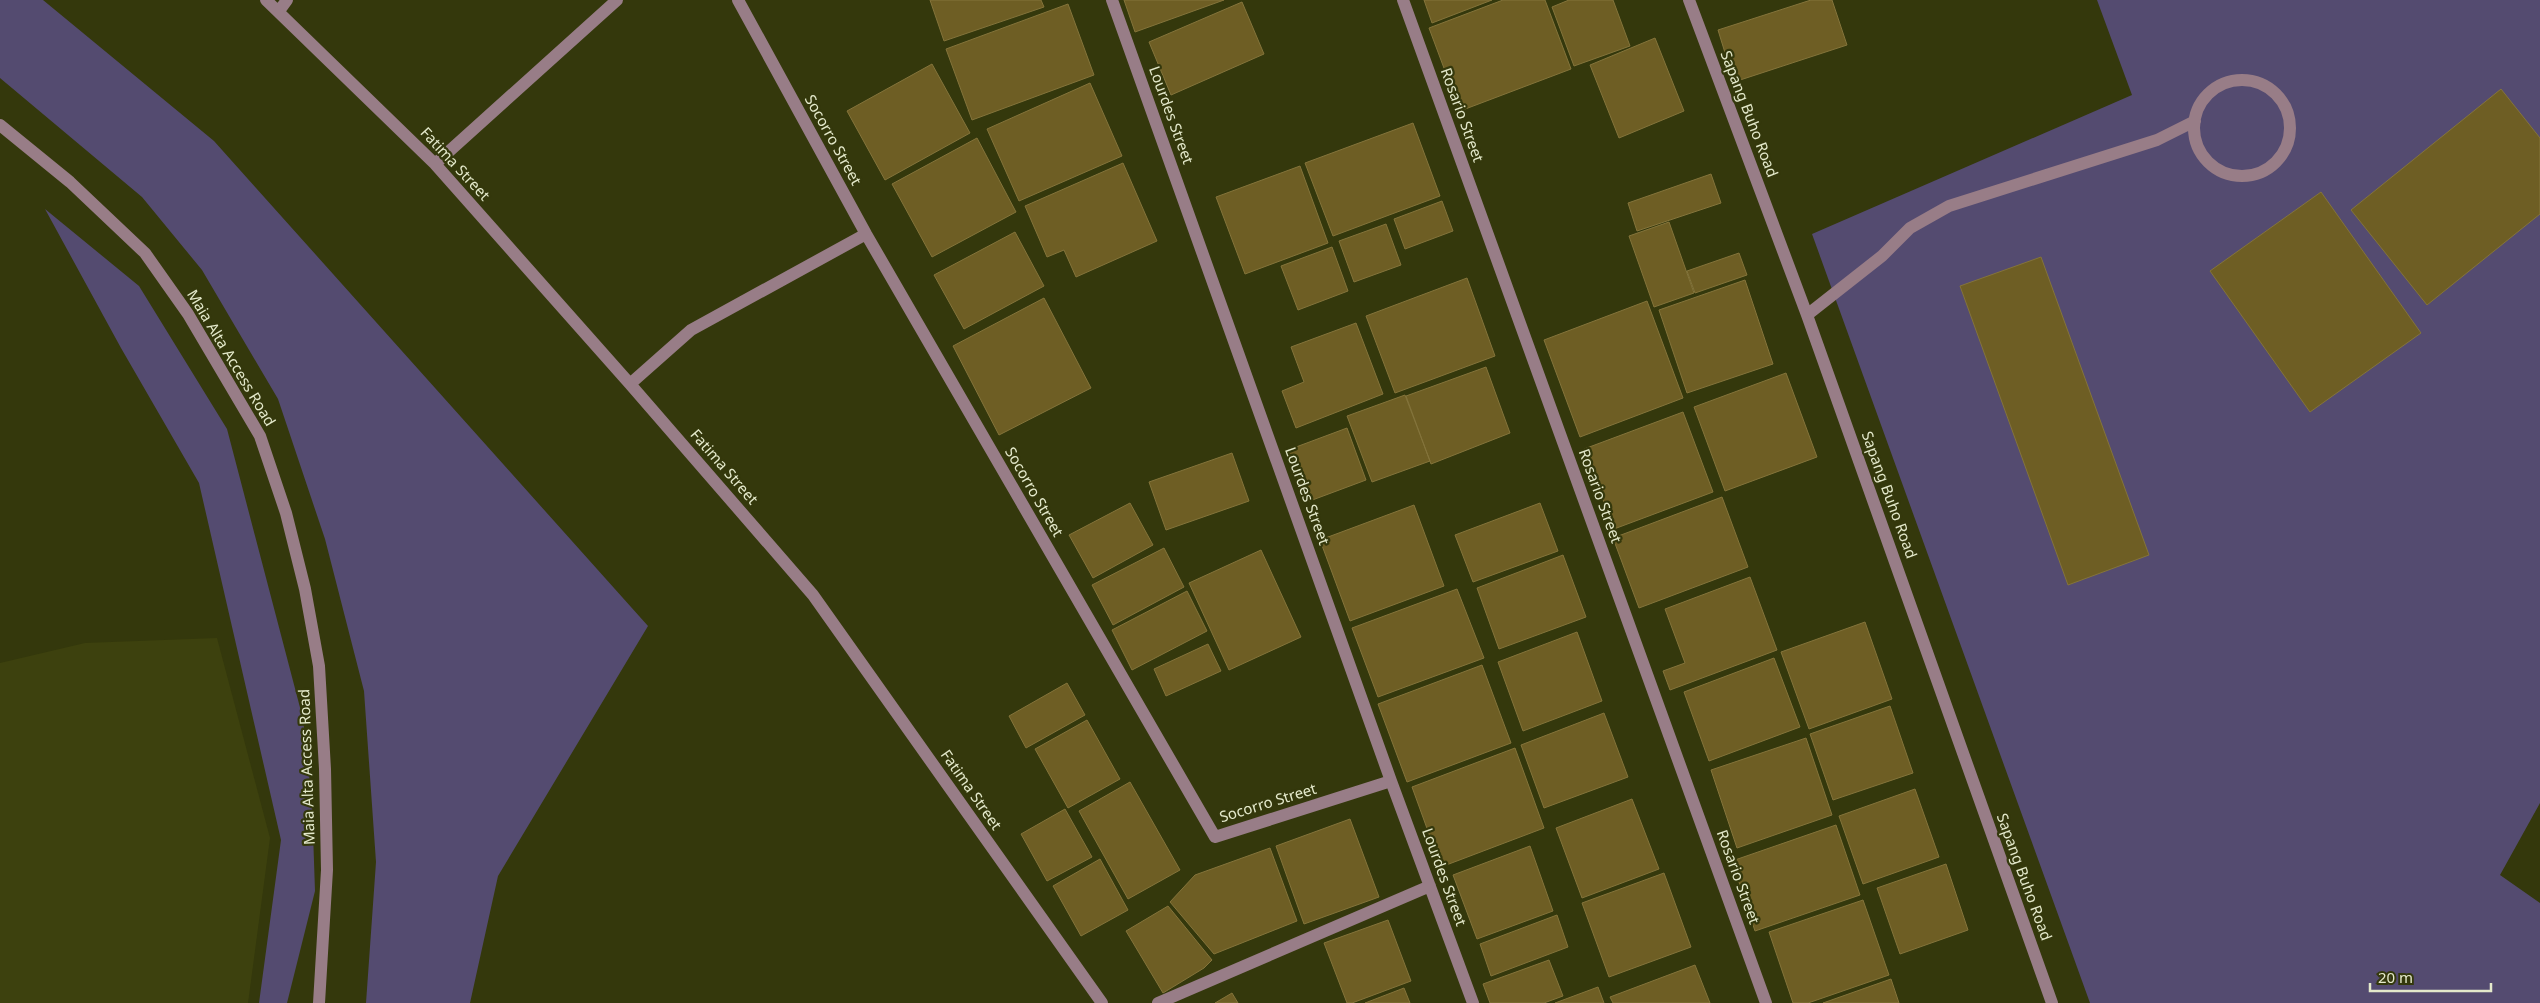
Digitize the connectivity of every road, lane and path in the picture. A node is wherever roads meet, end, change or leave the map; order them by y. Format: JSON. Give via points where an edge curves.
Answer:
{"nodes":[{"id":1,"x":266,"y":0,"type":"edge"},
{"id":2,"x":287,"y":0,"type":"edge"},
{"id":3,"x":617,"y":0,"type":"edge"},
{"id":4,"x":738,"y":0,"type":"edge"},
{"id":5,"x":1112,"y":0,"type":"edge"},
{"id":6,"x":1404,"y":0,"type":"edge"},
{"id":7,"x":1689,"y":0,"type":"edge"},
{"id":8,"x":279,"y":12,"type":"junction"},
{"id":9,"x":2195,"y":121,"type":"junction"},
{"id":10,"x":0,"y":126,"type":"edge"},
{"id":11,"x":435,"y":164,"type":"junction"},
{"id":12,"x":866,"y":234,"type":"junction"},
{"id":13,"x":1807,"y":315,"type":"junction"},
{"id":14,"x":630,"y":384,"type":"junction"},
{"id":15,"x":1391,"y":781,"type":"junction"},
{"id":16,"x":1430,"y":886,"type":"junction"},
{"id":17,"x":319,"y":1003,"type":"edge"},
{"id":18,"x":1102,"y":1003,"type":"edge"},
{"id":19,"x":1158,"y":1003,"type":"edge"},
{"id":20,"x":1473,"y":1003,"type":"edge"},
{"id":21,"x":1766,"y":1003,"type":"edge"},
{"id":22,"x":2052,"y":1003,"type":"edge"}],
"edges":[{"from":1,"to":8,"type":"street","name":"Fatima Street"},
{"from":2,"to":8,"type":"street"},
{"from":3,"to":11,"type":"street"},
{"from":4,"to":12,"type":"street","name":"Socorro Street"},
{"from":5,"to":15,"type":"street","name":"Lourdes Street"},
{"from":6,"to":21,"type":"street","name":"Rosario Street"},
{"from":7,"to":13,"type":"street","name":"Sapang Buho Road"},
{"from":8,"to":11,"type":"street","name":"Fatima Street"},
{"from":9,"to":9,"type":"street","via":[[2194,136],[2200,152],[2210,164],[2240,176],[2257,174],[2271,167],[2289,140],[2291,122],[2285,105],[2274,91],[2258,82],[2240,80],[2223,84],[2209,93]]},
{"from":9,"to":13,"type":"street","via":[[2157,140],[1949,206],[1910,228],[1882,256]]},
{"from":10,"to":17,"type":"street","name":"Maia Alta Access Road","via":[[70,182],[145,253],[188,314],[260,436],[286,514],[305,589],[319,666],[327,870]]},
{"from":11,"to":14,"type":"street","name":"Fatima Street"},
{"from":12,"to":14,"type":"street","via":[[691,330]]},
{"from":12,"to":15,"type":"street","name":"Socorro Street","via":[[1215,837]]},
{"from":13,"to":22,"type":"street","name":"Sapang Buho Road"},
{"from":14,"to":18,"type":"street","name":"Fatima Street","via":[[813,595]]},
{"from":15,"to":16,"type":"street","name":"Lourdes Street"},
{"from":16,"to":19,"type":"street"},
{"from":16,"to":20,"type":"street","name":"Lourdes Street"}]}
